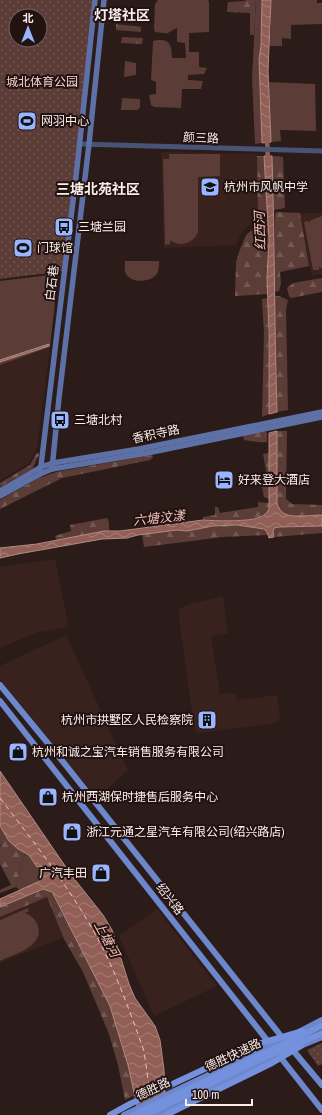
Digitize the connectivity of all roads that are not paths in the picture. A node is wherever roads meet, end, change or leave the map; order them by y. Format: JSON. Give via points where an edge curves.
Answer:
{"nodes":[{"id":1,"x":95,"y":0,"type":"edge"},
{"id":2,"x":104,"y":0,"type":"edge"},
{"id":3,"x":80,"y":144,"type":"junction"},
{"id":4,"x":89,"y":144,"type":"junction"},
{"id":5,"x":322,"y":151,"type":"edge"},
{"id":6,"x":322,"y":412,"type":"edge"},
{"id":7,"x":322,"y":417,"type":"edge"},
{"id":8,"x":52,"y":466,"type":"junction"},
{"id":9,"x":41,"y":467,"type":"junction"},
{"id":10,"x":40,"y":474,"type":"junction"},
{"id":11,"x":0,"y":491,"type":"edge"},
{"id":12,"x":0,"y":496,"type":"edge"},
{"id":13,"x":0,"y":684,"type":"edge"},
{"id":14,"x":0,"y":701,"type":"edge"},
{"id":15,"x":322,"y":1020,"type":"edge"},
{"id":16,"x":322,"y":1026,"type":"edge"},
{"id":17,"x":322,"y":1033,"type":"edge"},
{"id":18,"x":322,"y":1037,"type":"edge"},
{"id":19,"x":284,"y":1039,"type":"junction"},
{"id":20,"x":270,"y":1046,"type":"junction"},
{"id":21,"x":292,"y":1049,"type":"junction"},
{"id":22,"x":278,"y":1055,"type":"junction"},
{"id":23,"x":236,"y":1062,"type":"junction"},
{"id":24,"x":243,"y":1072,"type":"junction"},
{"id":25,"x":322,"y":1085,"type":"edge"},
{"id":26,"x":322,"y":1110,"type":"edge"},
{"id":27,"x":134,"y":1112,"type":"edge"},
{"id":28,"x":167,"y":1112,"type":"edge"},
{"id":29,"x":110,"y":1115,"type":"edge"},
{"id":30,"x":124,"y":1115,"type":"edge"},
{"id":31,"x":145,"y":1115,"type":"edge"},
{"id":32,"x":156,"y":1115,"type":"edge"}],
"edges":[{"from":1,"to":3,"type":"main road","name":"白石巷"},
{"from":2,"to":4,"type":"main road","name":"白石巷"},
{"from":3,"to":4,"type":"street","name":"颜三路"},
{"from":3,"to":9,"type":"main road","name":"白石巷"},
{"from":4,"to":5,"type":"street","name":"颜三路"},
{"from":4,"to":8,"type":"main road","name":"白石巷"},
{"from":6,"to":8,"type":"main road","name":"香积寺路"},
{"from":7,"to":8,"type":"main road","name":"香积寺路","via":[[147,453]]},
{"from":8,"to":9,"type":"main road","name":"香积寺路"},
{"from":8,"to":10,"type":"main road","name":"香积寺路"},
{"from":9,"to":10,"type":"main road","name":"白石巷"},
{"from":9,"to":11,"type":"main road","name":"香积寺路"},
{"from":10,"to":12,"type":"main road","name":"香积寺路"},
{"from":13,"to":19,"type":"main road","name":"绍兴路"},
{"from":14,"to":20,"type":"main road","name":"绍兴路"},
{"from":15,"to":19,"type":"main road","name":"德胜路"},
{"from":16,"to":27,"type":"highway","name":"德胜快速路","bridge":true},
{"from":16,"to":29,"type":"highway","bridge":true,"via":[[258,1044]]},
{"from":17,"to":28,"type":"highway","bridge":true,"via":[[272,1063]]},
{"from":17,"to":31,"type":"highway","name":"德胜快速路","bridge":true,"via":[[261,1059]]},
{"from":18,"to":21,"type":"main road","name":"德胜路"},
{"from":19,"to":20,"type":"main road","name":"德胜路"},
{"from":19,"to":21,"type":"main road","name":"绍兴路"},
{"from":20,"to":22,"type":"main road","name":"绍兴路"},
{"from":20,"to":23,"type":"main road","name":"德胜路"},
{"from":21,"to":22,"type":"main road","name":"德胜路"},
{"from":21,"to":25,"type":"main road","name":"绍兴路"},
{"from":22,"to":24,"type":"main road","name":"德胜路"},
{"from":22,"to":26,"type":"main road","name":"绍兴路"},
{"from":23,"to":24,"type":"main road","via":[[244,1065]]},
{"from":23,"to":27,"type":"main road","name":"德胜路"},
{"from":24,"to":28,"type":"main road","name":"德胜路"},
{"from":27,"to":30,"type":"main road","name":"德胜路"},
{"from":28,"to":32,"type":"main road","name":"德胜路"}]}
